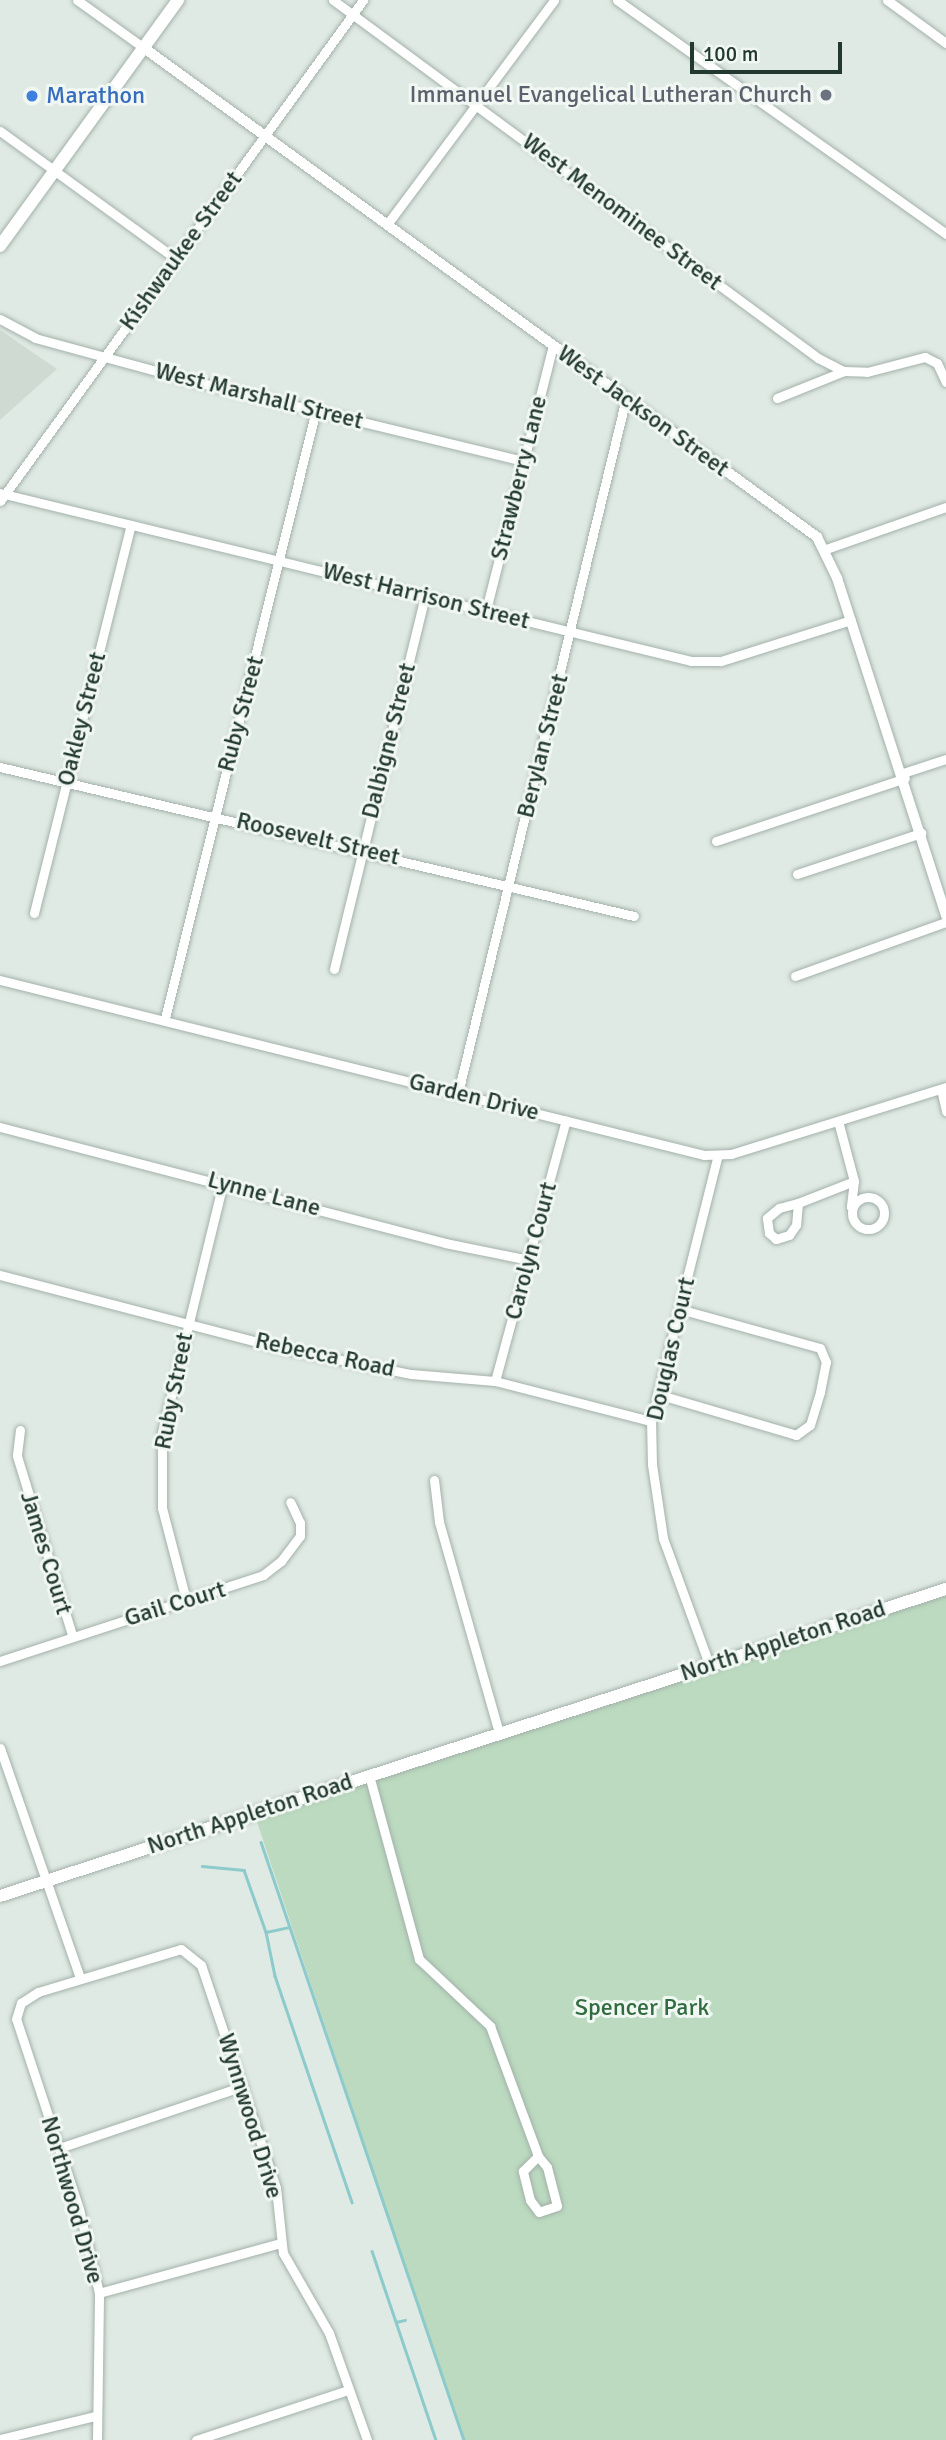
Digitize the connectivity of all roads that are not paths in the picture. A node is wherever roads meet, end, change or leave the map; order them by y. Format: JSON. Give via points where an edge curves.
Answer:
{"nodes":[{"id":1,"x":77,"y":0,"type":"edge"},
{"id":2,"x":178,"y":0,"type":"edge"},
{"id":3,"x":333,"y":0,"type":"edge"},
{"id":4,"x":363,"y":0,"type":"edge"},
{"id":5,"x":554,"y":0,"type":"edge"},
{"id":6,"x":617,"y":0,"type":"edge"},
{"id":7,"x":887,"y":0,"type":"edge"},
{"id":8,"x":353,"y":14,"type":"junction"},
{"id":9,"x":946,"y":43,"type":"edge"},
{"id":10,"x":144,"y":48,"type":"junction"},
{"id":11,"x":476,"y":104,"type":"junction"},
{"id":12,"x":0,"y":131,"type":"edge"},
{"id":13,"x":266,"y":134,"type":"junction"},
{"id":14,"x":54,"y":170,"type":"junction"},
{"id":15,"x":388,"y":223,"type":"junction"},
{"id":16,"x":946,"y":234,"type":"edge"},
{"id":17,"x":0,"y":246,"type":"edge"},
{"id":18,"x":176,"y":258,"type":"junction"},
{"id":19,"x":0,"y":319,"type":"edge"},
{"id":20,"x":553,"y":346,"type":"junction"},
{"id":21,"x":104,"y":356,"type":"junction"},
{"id":22,"x":844,"y":371,"type":"junction"},
{"id":23,"x":946,"y":382,"type":"edge"},
{"id":24,"x":626,"y":398,"type":"junction"},
{"id":25,"x":777,"y":398,"type":"dead end"},
{"id":26,"x":316,"y":410,"type":"junction"},
{"id":27,"x":523,"y":461,"type":"junction"},
{"id":28,"x":2,"y":496,"type":"edge"},
{"id":29,"x":946,"y":507,"type":"edge"},
{"id":30,"x":131,"y":525,"type":"junction"},
{"id":31,"x":826,"y":549,"type":"junction"},
{"id":32,"x":279,"y":560,"type":"junction"},
{"id":33,"x":425,"y":595,"type":"junction"},
{"id":34,"x":486,"y":610,"type":"junction"},
{"id":35,"x":850,"y":620,"type":"junction"},
{"id":36,"x":571,"y":632,"type":"junction"},
{"id":37,"x":946,"y":759,"type":"edge"},
{"id":38,"x":0,"y":767,"type":"edge"},
{"id":39,"x":904,"y":776,"type":"junction"},
{"id":40,"x":66,"y":782,"type":"junction"},
{"id":41,"x":214,"y":815,"type":"junction"},
{"id":42,"x":921,"y":833,"type":"junction"},
{"id":43,"x":716,"y":841,"type":"dead end"},
{"id":44,"x":362,"y":849,"type":"junction"},
{"id":45,"x":797,"y":874,"type":"dead end"},
{"id":46,"x":509,"y":884,"type":"junction"},
{"id":47,"x":34,"y":913,"type":"dead end"},
{"id":48,"x":634,"y":916,"type":"dead end"},
{"id":49,"x":946,"y":916,"type":"edge"},
{"id":50,"x":946,"y":922,"type":"edge"},
{"id":51,"x":334,"y":970,"type":"dead end"},
{"id":52,"x":794,"y":976,"type":"dead end"},
{"id":53,"x":0,"y":980,"type":"edge"},
{"id":54,"x":165,"y":1018,"type":"junction"},
{"id":55,"x":944,"y":1088,"type":"edge"},
{"id":56,"x":458,"y":1093,"type":"junction"},
{"id":57,"x":946,"y":1111,"type":"edge"},
{"id":58,"x":566,"y":1120,"type":"junction"},
{"id":59,"x":838,"y":1121,"type":"junction"},
{"id":60,"x":0,"y":1127,"type":"edge"},
{"id":61,"x":718,"y":1155,"type":"junction"},
{"id":62,"x":854,"y":1181,"type":"junction"},
{"id":63,"x":223,"y":1182,"type":"junction"},
{"id":64,"x":798,"y":1203,"type":"dead end"},
{"id":65,"x":851,"y":1207,"type":"dead end"},
{"id":66,"x":529,"y":1260,"type":"junction"},
{"id":67,"x":0,"y":1275,"type":"edge"},
{"id":68,"x":679,"y":1309,"type":"junction"},
{"id":69,"x":187,"y":1322,"type":"junction"},
{"id":70,"x":495,"y":1381,"type":"junction"},
{"id":71,"x":657,"y":1394,"type":"junction"},
{"id":72,"x":652,"y":1421,"type":"junction"},
{"id":73,"x":20,"y":1430,"type":"dead end"},
{"id":74,"x":434,"y":1480,"type":"dead end"},
{"id":75,"x":290,"y":1502,"type":"dead end"},
{"id":76,"x":946,"y":1589,"type":"edge"},
{"id":77,"x":186,"y":1600,"type":"junction"},
{"id":78,"x":72,"y":1635,"type":"junction"},
{"id":79,"x":0,"y":1661,"type":"edge"},
{"id":80,"x":709,"y":1664,"type":"junction"},
{"id":81,"x":499,"y":1732,"type":"junction"},
{"id":82,"x":0,"y":1748,"type":"edge"},
{"id":83,"x":369,"y":1775,"type":"junction"},
{"id":84,"x":47,"y":1881,"type":"junction"},
{"id":85,"x":0,"y":1896,"type":"edge"},
{"id":86,"x":80,"y":1978,"type":"junction"},
{"id":87,"x":243,"y":2086,"type":"junction"},
{"id":88,"x":59,"y":2148,"type":"junction"},
{"id":89,"x":538,"y":2156,"type":"junction"},
{"id":90,"x":281,"y":2243,"type":"junction"},
{"id":91,"x":100,"y":2293,"type":"junction"},
{"id":92,"x":348,"y":2389,"type":"junction"},
{"id":93,"x":95,"y":2416,"type":"junction"},
{"id":94,"x":0,"y":2439,"type":"edge"},
{"id":95,"x":97,"y":2440,"type":"edge"},
{"id":96,"x":196,"y":2440,"type":"edge"},
{"id":97,"x":367,"y":2440,"type":"edge"}],
"edges":[{"from":1,"to":10,"type":"street"},
{"from":2,"to":10,"type":"main road"},
{"from":3,"to":8,"type":"street","name":"West Menominee Street"},
{"from":4,"to":8,"type":"street","name":"Kishwaukee Street"},
{"from":5,"to":11,"type":"street"},
{"from":6,"to":16,"type":"street"},
{"from":7,"to":9,"type":"street"},
{"from":8,"to":11,"type":"street","name":"West Menominee Street"},
{"from":8,"to":13,"type":"street","name":"Kishwaukee Street"},
{"from":10,"to":13,"type":"street","name":"West Jackson Street"},
{"from":10,"to":14,"type":"main road"},
{"from":11,"to":15,"type":"street"},
{"from":11,"to":22,"type":"street","name":"West Menominee Street","via":[[818,358]]},
{"from":12,"to":14,"type":"street"},
{"from":13,"to":15,"type":"street","name":"West Jackson Street"},
{"from":13,"to":18,"type":"street","name":"Kishwaukee Street"},
{"from":14,"to":17,"type":"main road"},
{"from":14,"to":18,"type":"street"},
{"from":15,"to":20,"type":"street","name":"West Jackson Street"},
{"from":18,"to":21,"type":"street","name":"Kishwaukee Street"},
{"from":19,"to":21,"type":"street","name":"West Marshall Street","via":[[36,338]]},
{"from":20,"to":24,"type":"street","name":"West Jackson Street"},
{"from":20,"to":27,"type":"street","name":"Strawberry Lane"},
{"from":21,"to":26,"type":"street","name":"West Marshall Street"},
{"from":21,"to":28,"type":"street","name":"Kishwaukee Street"},
{"from":22,"to":23,"type":"street","via":[[867,372],[931,358],[942,368]]},
{"from":22,"to":25,"type":"street"},
{"from":24,"to":31,"type":"street","name":"West Jackson Street","via":[[817,537]]},
{"from":24,"to":36,"type":"street","name":"Berylan Street"},
{"from":26,"to":27,"type":"street","name":"West Marshall Street"},
{"from":26,"to":32,"type":"street","name":"Ruby Street"},
{"from":27,"to":34,"type":"street","name":"Strawberry Lane"},
{"from":28,"to":30,"type":"street","name":"West Harrison Street"},
{"from":29,"to":31,"type":"street"},
{"from":30,"to":32,"type":"street","name":"West Harrison Street"},
{"from":30,"to":40,"type":"street","name":"Oakley Street"},
{"from":31,"to":35,"type":"street","name":"West Jackson Street"},
{"from":32,"to":33,"type":"street","name":"West Harrison Street"},
{"from":32,"to":41,"type":"street","name":"Ruby Street"},
{"from":33,"to":34,"type":"street","name":"West Harrison Street"},
{"from":33,"to":44,"type":"street","name":"Dalbigne Street"},
{"from":34,"to":36,"type":"street","name":"West Harrison Street"},
{"from":35,"to":36,"type":"street","name":"West Harrison Street","via":[[721,661],[691,661]]},
{"from":35,"to":39,"type":"street","name":"West Jackson Street"},
{"from":36,"to":46,"type":"street","name":"Berylan Street"},
{"from":37,"to":39,"type":"street"},
{"from":38,"to":40,"type":"street","name":"Roosevelt Street"},
{"from":39,"to":42,"type":"street","name":"West Jackson Street"},
{"from":39,"to":43,"type":"street"},
{"from":40,"to":41,"type":"street","name":"Roosevelt Street"},
{"from":40,"to":47,"type":"street","name":"Oakley Street"},
{"from":41,"to":44,"type":"street","name":"Roosevelt Street"},
{"from":41,"to":54,"type":"street","name":"Ruby Street"},
{"from":42,"to":45,"type":"street"},
{"from":42,"to":49,"type":"street","name":"West Jackson Street"},
{"from":44,"to":46,"type":"street","name":"Roosevelt Street"},
{"from":44,"to":51,"type":"street","name":"Dalbigne Street"},
{"from":46,"to":48,"type":"street","name":"Roosevelt Street"},
{"from":46,"to":56,"type":"street","name":"Berylan Street"},
{"from":50,"to":52,"type":"street"},
{"from":53,"to":54,"type":"street","name":"Garden Drive"},
{"from":54,"to":56,"type":"street","name":"Garden Drive"},
{"from":55,"to":57,"type":"street"},
{"from":55,"to":59,"type":"street","name":"Garden Drive"},
{"from":56,"to":58,"type":"street","name":"Garden Drive"},
{"from":58,"to":61,"type":"street","name":"Garden Drive","via":[[690,1153]]},
{"from":58,"to":66,"type":"street","name":"Carolyn Court"},
{"from":59,"to":61,"type":"street","name":"Garden Drive"},
{"from":59,"to":62,"type":"street"},
{"from":60,"to":63,"type":"street","name":"Lynne Lane"},
{"from":61,"to":68,"type":"street","name":"Douglas Court"},
{"from":62,"to":64,"type":"street"},
{"from":62,"to":65,"type":"street"},
{"from":63,"to":66,"type":"street","name":"Lynne Lane","via":[[445,1243]]},
{"from":63,"to":69,"type":"street","name":"Ruby Street"},
{"from":66,"to":70,"type":"street","name":"Carolyn Court"},
{"from":67,"to":69,"type":"street","name":"Rebecca Road"},
{"from":68,"to":71,"type":"street","name":"Douglas Court"},
{"from":68,"to":71,"type":"street","via":[[820,1348],[826,1362],[820,1392],[810,1424],[796,1435]]},
{"from":69,"to":70,"type":"street","name":"Rebecca Road","via":[[272,1346],[411,1374]]},
{"from":69,"to":77,"type":"street","name":"Ruby Street","via":[[162,1433],[160,1471],[168,1542]]},
{"from":70,"to":72,"type":"street","name":"Rebecca Road"},
{"from":71,"to":72,"type":"street","name":"Douglas Court"},
{"from":72,"to":80,"type":"street","name":"Douglas Court","via":[[652,1464],[663,1538]]},
{"from":73,"to":78,"type":"street","name":"James Court","via":[[16,1456]]},
{"from":74,"to":81,"type":"street","via":[[439,1522]]},
{"from":75,"to":77,"type":"street","name":"Gail Court","via":[[300,1523],[300,1536],[281,1561],[252,1580]]},
{"from":76,"to":80,"type":"main road","name":"North Appleton Road"},
{"from":77,"to":78,"type":"street","name":"Gail Court"},
{"from":78,"to":79,"type":"street","name":"Gail Court"},
{"from":80,"to":81,"type":"main road","name":"North Appleton Road"},
{"from":81,"to":83,"type":"main road","name":"North Appleton Road"},
{"from":82,"to":84,"type":"street"},
{"from":83,"to":84,"type":"main road","name":"North Appleton Road"},
{"from":83,"to":89,"type":"street","via":[[419,1959],[490,2026]]},
{"from":84,"to":85,"type":"main road","name":"North Appleton Road"},
{"from":84,"to":86,"type":"street"},
{"from":86,"to":87,"type":"street","name":"Wynnwood Drive","via":[[165,1950],[187,1950],[201,1965]]},
{"from":86,"to":88,"type":"street","name":"Northwood Drive","via":[[30,1995],[18,2007],[21,2039]]},
{"from":87,"to":88,"type":"street"},
{"from":87,"to":90,"type":"street","name":"Wynnwood Drive","via":[[276,2188]]},
{"from":88,"to":91,"type":"street","name":"Northwood Drive"},
{"from":89,"to":89,"type":"street","via":[[523,2171],[530,2200],[539,2212],[557,2206],[547,2167]]},
{"from":90,"to":91,"type":"street"},
{"from":90,"to":92,"type":"street","name":"Wynnwood Drive","via":[[287,2263],[329,2333]]},
{"from":91,"to":93,"type":"street","name":"Northwood Drive"},
{"from":92,"to":96,"type":"street"},
{"from":92,"to":97,"type":"street","name":"Wynnwood Drive"},
{"from":93,"to":94,"type":"street"},
{"from":93,"to":95,"type":"street","name":"Northwood Drive"}]}
